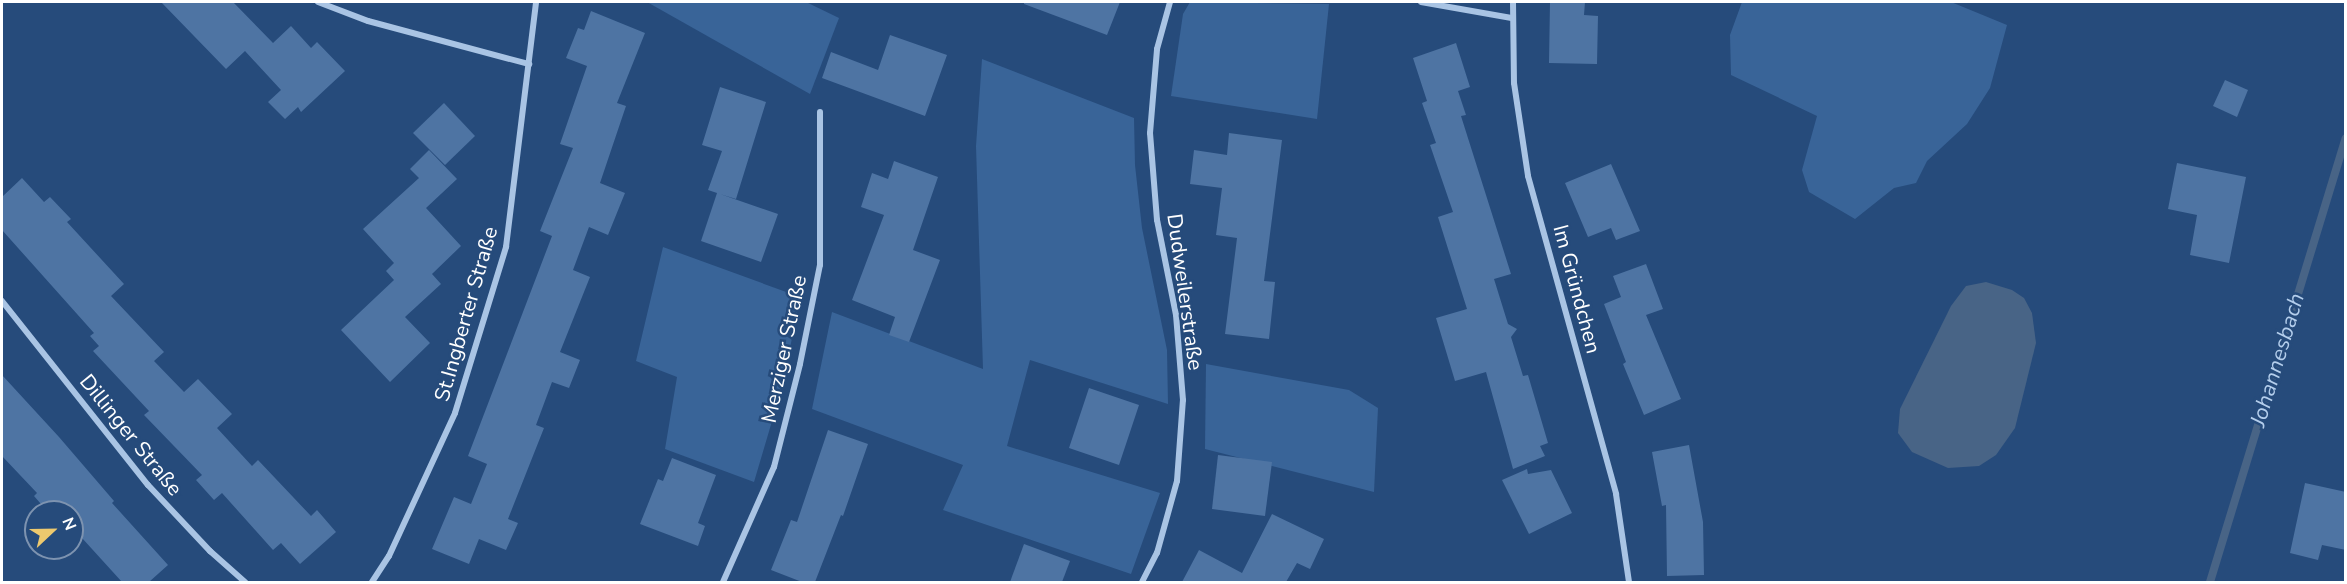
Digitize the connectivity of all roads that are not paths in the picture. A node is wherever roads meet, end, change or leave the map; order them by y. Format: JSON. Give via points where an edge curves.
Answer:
{"nodes":[{"id":1,"x":318,"y":2,"type":"edge"},
{"id":2,"x":536,"y":2,"type":"edge"},
{"id":3,"x":1170,"y":2,"type":"edge"},
{"id":4,"x":1421,"y":2,"type":"edge"},
{"id":5,"x":1513,"y":2,"type":"edge"},
{"id":6,"x":1512,"y":18,"type":"junction"},
{"id":7,"x":529,"y":64,"type":"junction"},
{"id":8,"x":820,"y":112,"type":"dead end"},
{"id":9,"x":2,"y":301,"type":"edge"},
{"id":10,"x":245,"y":582,"type":"edge"},
{"id":11,"x":372,"y":582,"type":"edge"},
{"id":12,"x":723,"y":582,"type":"edge"},
{"id":13,"x":1142,"y":582,"type":"edge"},
{"id":14,"x":1629,"y":582,"type":"edge"}],
"edges":[{"from":1,"to":7,"type":"street","via":[[368,21]]},
{"from":2,"to":7,"type":"street","name":"St.Ingberter Straße"},
{"from":3,"to":13,"type":"street","name":"Dudweilerstraße","via":[[1157,49],[1150,133],[1157,220],[1176,315],[1183,400],[1177,481],[1157,553]]},
{"from":4,"to":6,"type":"street"},
{"from":5,"to":6,"type":"street","name":"Im Gründchen"},
{"from":6,"to":14,"type":"street","name":"Im Gründchen","via":[[1514,83],[1528,176],[1616,494]]},
{"from":7,"to":11,"type":"street","name":"St.Ingberter Straße","via":[[506,247],[455,413],[389,556]]},
{"from":8,"to":12,"type":"street","name":"Merziger Straße","via":[[819,265],[800,364],[774,467]]},
{"from":9,"to":10,"type":"street","name":"Dillinger Straße","via":[[147,485]]}]}
